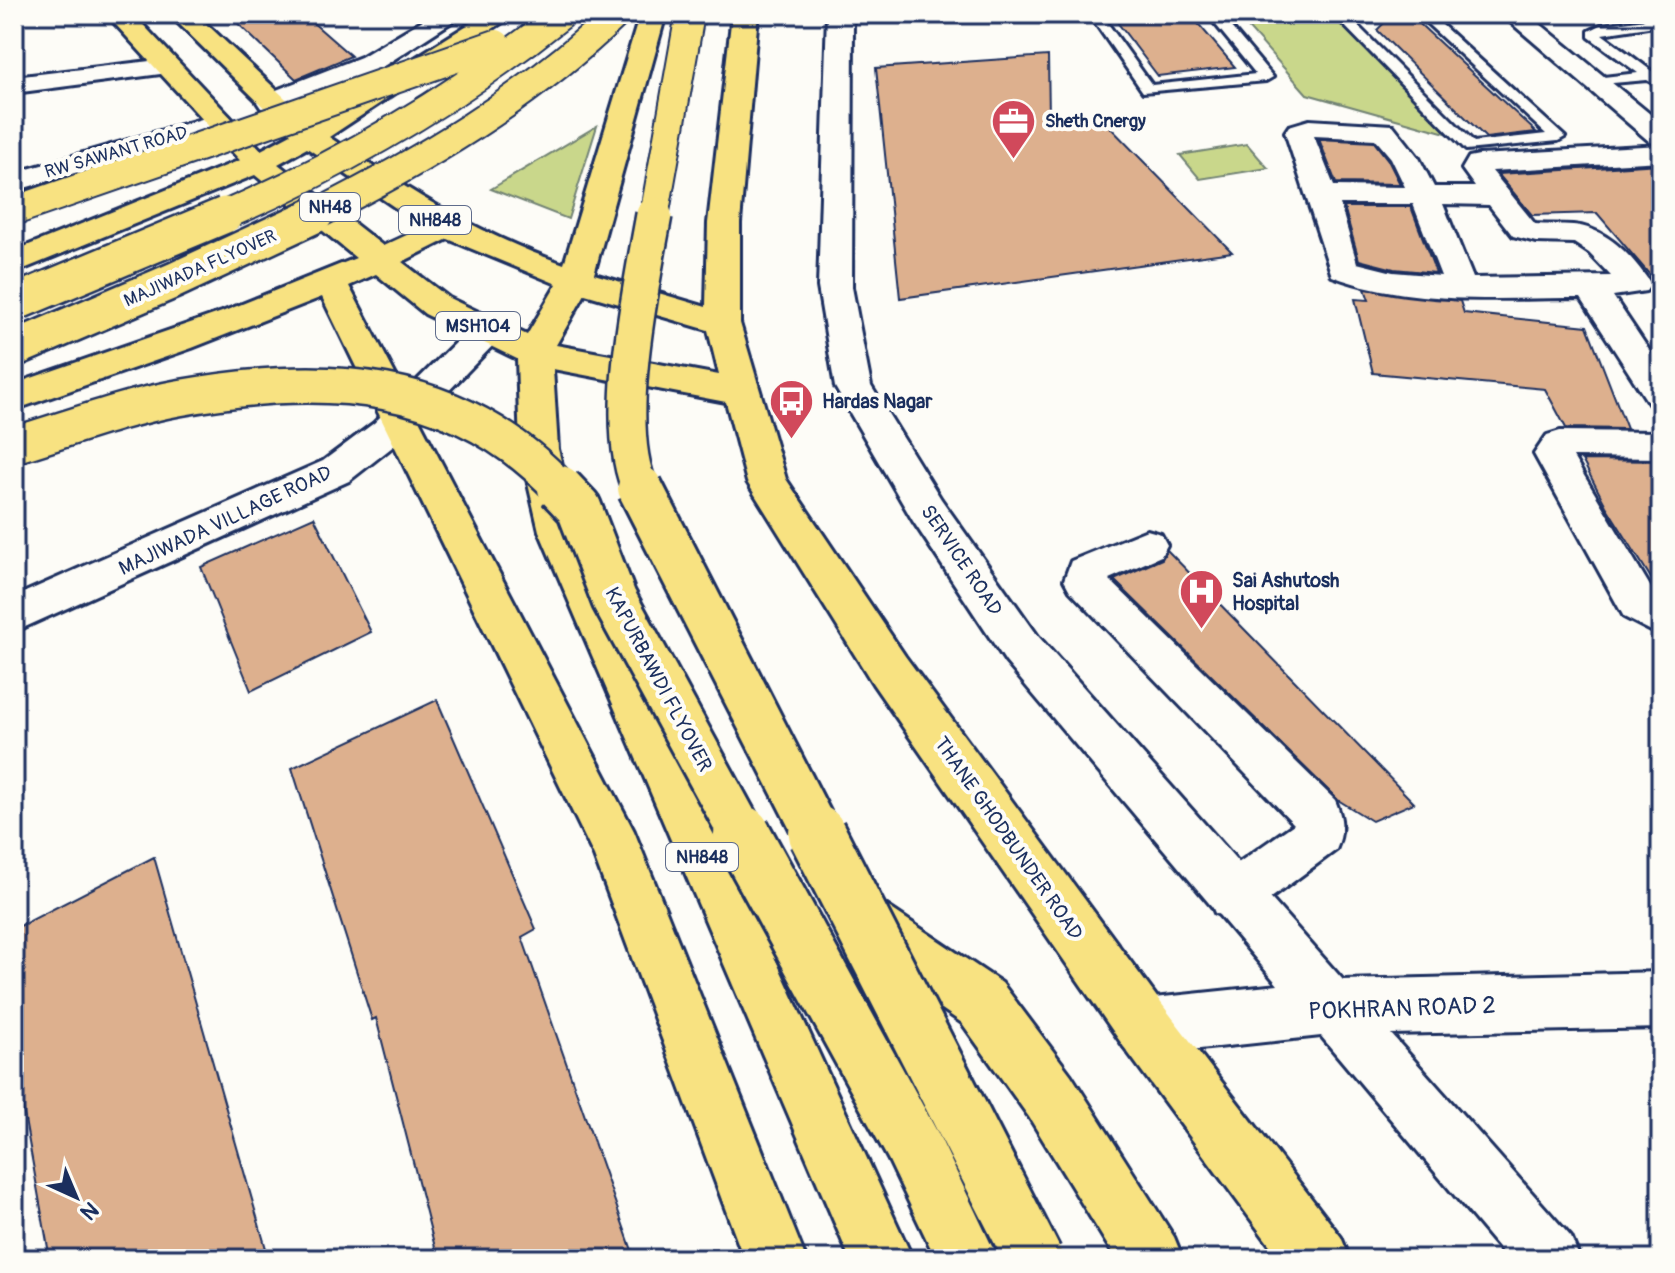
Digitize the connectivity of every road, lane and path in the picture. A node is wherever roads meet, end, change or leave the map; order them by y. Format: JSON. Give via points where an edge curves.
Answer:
{"nodes":[{"id":1,"x":119,"y":14,"type":"edge"},
{"id":2,"x":182,"y":14,"type":"edge"},
{"id":3,"x":451,"y":14,"type":"edge"},
{"id":4,"x":502,"y":14,"type":"edge"},
{"id":5,"x":561,"y":14,"type":"edge"},
{"id":6,"x":616,"y":14,"type":"edge"},
{"id":7,"x":653,"y":14,"type":"edge"},
{"id":8,"x":690,"y":14,"type":"edge"},
{"id":9,"x":745,"y":14,"type":"edge"},
{"id":10,"x":840,"y":14,"type":"edge"},
{"id":11,"x":1095,"y":14,"type":"edge"},
{"id":12,"x":1213,"y":14,"type":"edge"},
{"id":13,"x":1339,"y":14,"type":"edge"},
{"id":14,"x":1423,"y":14,"type":"edge"},
{"id":15,"x":1513,"y":14,"type":"edge"},
{"id":16,"x":1661,"y":21,"type":"edge"},
{"id":17,"x":167,"y":67,"type":"junction"},
{"id":18,"x":1655,"y":80,"type":"edge"},
{"id":19,"x":1595,"y":82,"type":"junction"},
{"id":20,"x":14,"y":85,"type":"edge"},
{"id":21,"x":271,"y":102,"type":"junction"},
{"id":22,"x":219,"y":122,"type":"junction"},
{"id":23,"x":309,"y":136,"type":"junction"},
{"id":24,"x":1660,"y":144,"type":"edge"},
{"id":25,"x":258,"y":163,"type":"junction"},
{"id":26,"x":14,"y":182,"type":"edge"},
{"id":27,"x":1323,"y":195,"type":"junction"},
{"id":28,"x":1423,"y":196,"type":"junction"},
{"id":29,"x":1496,"y":196,"type":"junction"},
{"id":30,"x":14,"y":211,"type":"edge"},
{"id":31,"x":448,"y":227,"type":"junction"},
{"id":32,"x":380,"y":262,"type":"junction"},
{"id":33,"x":14,"y":263,"type":"edge"},
{"id":34,"x":331,"y":282,"type":"junction"},
{"id":35,"x":575,"y":282,"type":"junction"},
{"id":36,"x":1648,"y":284,"type":"edge"},
{"id":37,"x":1461,"y":286,"type":"junction"},
{"id":38,"x":1591,"y":288,"type":"junction"},
{"id":39,"x":14,"y":303,"type":"edge"},
{"id":40,"x":723,"y":323,"type":"junction"},
{"id":41,"x":488,"y":330,"type":"junction"},
{"id":42,"x":14,"y":349,"type":"edge"},
{"id":43,"x":534,"y":353,"type":"junction"},
{"id":44,"x":742,"y":392,"type":"junction"},
{"id":45,"x":1661,"y":395,"type":"edge"},
{"id":46,"x":14,"y":397,"type":"edge"},
{"id":47,"x":399,"y":420,"type":"junction"},
{"id":48,"x":14,"y":445,"type":"edge"},
{"id":49,"x":1661,"y":445,"type":"edge"},
{"id":50,"x":1147,"y":545,"type":"dead end"},
{"id":51,"x":14,"y":615,"type":"edge"},
{"id":52,"x":1661,"y":619,"type":"edge"},
{"id":53,"x":1233,"y":896,"type":"junction"},
{"id":54,"x":860,"y":920,"type":"junction"},
{"id":55,"x":1661,"y":1000,"type":"edge"},
{"id":56,"x":1329,"y":1008,"type":"junction"},
{"id":57,"x":1144,"y":1027,"type":"junction"},
{"id":58,"x":775,"y":1259,"type":"edge"},
{"id":59,"x":882,"y":1259,"type":"edge"},
{"id":60,"x":967,"y":1259,"type":"edge"},
{"id":61,"x":1034,"y":1259,"type":"edge"},
{"id":62,"x":1152,"y":1259,"type":"edge"},
{"id":63,"x":1319,"y":1259,"type":"edge"},
{"id":64,"x":1549,"y":1259,"type":"edge"}],
"edges":[{"from":1,"to":17,"type":"main road"},
{"from":2,"to":21,"type":"main road"},
{"from":3,"to":21,"type":"street","via":[[370,63]]},
{"from":4,"to":23,"type":"main road"},
{"from":5,"to":30,"type":"main road","bridge":true,"via":[[440,66]]},
{"from":5,"to":39,"type":"main road","name":"MAJIWADA FLYOVER","number":"NH48","bridge":true,"via":[[473,82],[341,159],[276,193]]},
{"from":6,"to":42,"type":"main road","name":"MAJIWADA FLYOVER","number":"NH48","bridge":true,"via":[[503,106],[409,164],[264,240]]},
{"from":7,"to":35,"type":"main road"},
{"from":8,"to":54,"type":"main road","bridge":true,"via":[[638,304],[626,393],[627,436],[637,481]]},
{"from":9,"to":40,"type":"main road","name":"THANE GHODBUNDER ROAD","via":[[724,223]]},
{"from":10,"to":53,"type":"street","name":"SERVICE ROAD","via":[[835,287],[853,387],[927,510],[1022,649]]},
{"from":11,"to":12,"type":"lane","via":[[1148,89],[1266,77]]},
{"from":13,"to":14,"type":"lane","via":[[1471,147],[1558,137]]},
{"from":15,"to":19,"type":"street"},
{"from":16,"to":18,"type":"lane","via":[[1594,34]]},
{"from":17,"to":20,"type":"street"},
{"from":17,"to":22,"type":"main road"},
{"from":18,"to":19,"type":"lane"},
{"from":19,"to":24,"type":"street"},
{"from":21,"to":23,"type":"main road"},
{"from":22,"to":25,"type":"main road"},
{"from":22,"to":26,"type":"street","name":"RW SAWANT ROAD"},
{"from":23,"to":25,"type":"main road"},
{"from":23,"to":31,"type":"main road","number":"NH848"},
{"from":24,"to":29,"type":"street","via":[[1479,163],[1476,169]]},
{"from":25,"to":32,"type":"main road","number":"MSH104"},
{"from":25,"to":33,"type":"main road"},
{"from":27,"to":28,"type":"street"},
{"from":27,"to":28,"type":"street","via":[[1299,132],[1309,128],[1383,131],[1393,138]]},
{"from":27,"to":37,"type":"street","via":[[1343,269],[1359,278]]},
{"from":28,"to":29,"type":"street"},
{"from":28,"to":37,"type":"street"},
{"from":29,"to":36,"type":"street","via":[[1524,230],[1593,240]]},
{"from":31,"to":32,"type":"main road"},
{"from":31,"to":35,"type":"main road","number":"NH848"},
{"from":32,"to":34,"type":"main road"},
{"from":32,"to":41,"type":"main road","number":"MSH104","via":[[437,306]]},
{"from":34,"to":46,"type":"main road","via":[[242,319]]},
{"from":34,"to":47,"type":"main road"},
{"from":35,"to":40,"type":"main road","number":"NH848"},
{"from":35,"to":43,"type":"main road"},
{"from":36,"to":38,"type":"street"},
{"from":37,"to":38,"type":"street"},
{"from":38,"to":45,"type":"street"},
{"from":40,"to":44,"type":"main road","name":"THANE GHODBUNDER ROAD"},
{"from":41,"to":43,"type":"main road","number":"MSH104"},
{"from":41,"to":47,"type":"street","name":"MAJIWADA VILLAGE ROAD"},
{"from":43,"to":44,"type":"main road","number":"MSH104"},
{"from":43,"to":59,"type":"main road","number":"NH848","via":[[539,449],[559,531]]},
{"from":44,"to":57,"type":"main road","name":"THANE GHODBUNDER ROAD","via":[[767,482],[889,670]]},
{"from":47,"to":51,"type":"street","name":"MAJIWADA VILLAGE ROAD","via":[[336,471]]},
{"from":47,"to":58,"type":"main road","via":[[616,848]]},
{"from":48,"to":60,"type":"main road","name":"KAPURBAWDI FLYOVER","bridge":true,"via":[[176,398],[293,383],[388,389],[466,417],[537,463],[579,508],[614,599],[913,1146]]},
{"from":49,"to":52,"type":"street","via":[[1560,444],[1552,454],[1639,605]]},
{"from":50,"to":53,"type":"street","via":[[1085,572],[1084,580],[1318,816],[1319,834],[1308,845]]},
{"from":53,"to":56,"type":"street","name":"SERVICE ROAD"},
{"from":54,"to":61,"type":"main road","bridge":true},
{"from":54,"to":62,"type":"main road","via":[[982,1003],[1050,1096]]},
{"from":55,"to":56,"type":"street","name":"POKHRAN ROAD 2"},
{"from":56,"to":57,"type":"street","name":"POKHRAN ROAD 2"},
{"from":56,"to":64,"type":"street","name":"SERVICE ROAD"},
{"from":57,"to":63,"type":"main road","name":"THANE GHODBUNDER ROAD"}]}
